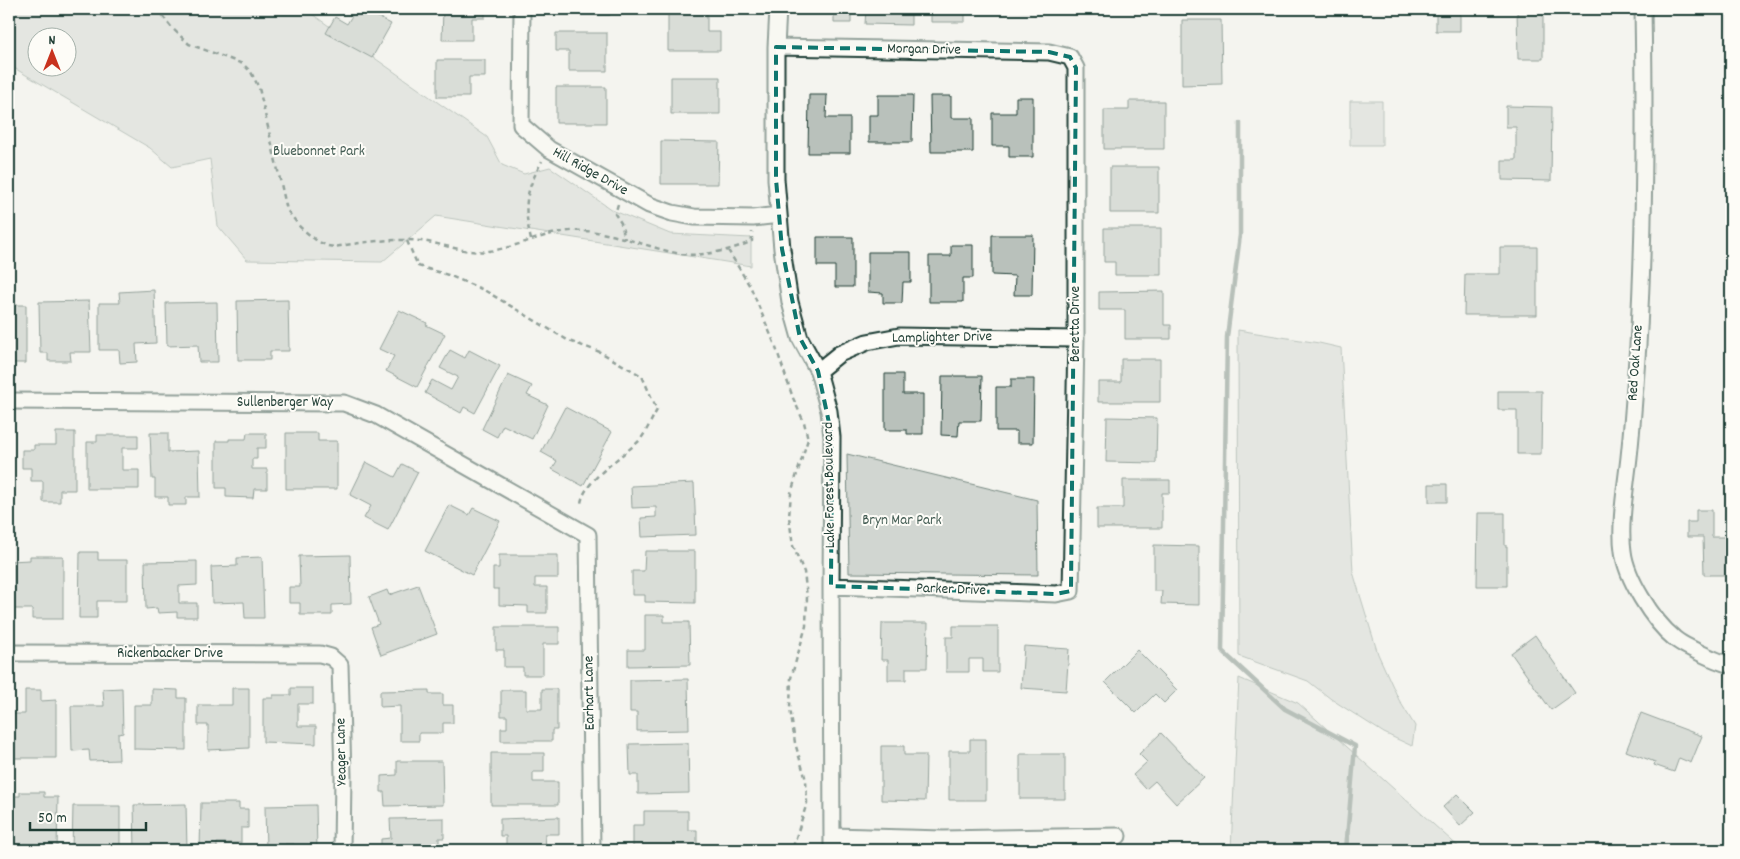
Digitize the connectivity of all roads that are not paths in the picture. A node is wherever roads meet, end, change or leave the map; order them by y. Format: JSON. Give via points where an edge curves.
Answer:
{"nodes":[{"id":1,"x":522,"y":9,"type":"edge"},
{"id":2,"x":778,"y":9,"type":"edge"},
{"id":3,"x":1643,"y":9,"type":"edge"},
{"id":4,"x":776,"y":47,"type":"junction"},
{"id":5,"x":1070,"y":58,"type":"joint"},
{"id":6,"x":779,"y":215,"type":"junction"},
{"id":7,"x":1076,"y":339,"type":"junction"},
{"id":8,"x":818,"y":371,"type":"junction"},
{"id":9,"x":9,"y":401,"type":"edge"},
{"id":10,"x":588,"y":535,"type":"joint"},
{"id":11,"x":831,"y":586,"type":"junction"},
{"id":12,"x":1072,"y":591,"type":"joint"},
{"id":13,"x":9,"y":654,"type":"edge"},
{"id":14,"x":331,"y":658,"type":"joint"},
{"id":15,"x":1731,"y":666,"type":"edge"},
{"id":16,"x":1118,"y":836,"type":"dead end"},
{"id":17,"x":833,"y":843,"type":"edge"},
{"id":18,"x":342,"y":850,"type":"edge"},
{"id":19,"x":592,"y":850,"type":"edge"}],
"edges":[{"from":1,"to":6,"type":"street","name":"Hill Ridge Drive","via":[[521,125],[548,149],[649,205],[672,213],[753,218]]},
{"from":2,"to":4,"type":"street","name":"Lake Forest Boulevard"},
{"from":3,"to":15,"type":"street","name":"Red Oak Lane","via":[[1645,151],[1640,312],[1623,510],[1623,552],[1629,575],[1664,630],[1675,640]]},
{"from":4,"to":5,"type":"street","name":"Morgan Drive","via":[[1050,52]]},
{"from":4,"to":6,"type":"street","name":"Lake Forest Boulevard"},
{"from":5,"to":7,"type":"street","name":"Beretta Drive","via":[[1077,77]]},
{"from":6,"to":8,"type":"street","name":"Lake Forest Boulevard","via":[[790,302],[800,338]]},
{"from":7,"to":8,"type":"street","name":"Lamplighter Drive","via":[[899,336],[867,342],[839,354]]},
{"from":7,"to":12,"type":"street","name":"Beretta Drive"},
{"from":8,"to":11,"type":"street","name":"Lake Forest Boulevard","via":[[832,437]]},
{"from":9,"to":10,"type":"street","name":"Sullenberger Way","via":[[344,404],[376,415]]},
{"from":10,"to":19,"type":"street","name":"Earhart Lane"},
{"from":11,"to":12,"type":"street","name":"Parker Drive","via":[[1056,594]]},
{"from":11,"to":17,"type":"street","name":"Lake Forest Boulevard"},
{"from":13,"to":14,"type":"street","name":"Rickenbacker Drive","via":[[320,654]]},
{"from":14,"to":18,"type":"street","name":"Yeager Lane","via":[[340,665]]},
{"from":16,"to":17,"type":"street"}]}
